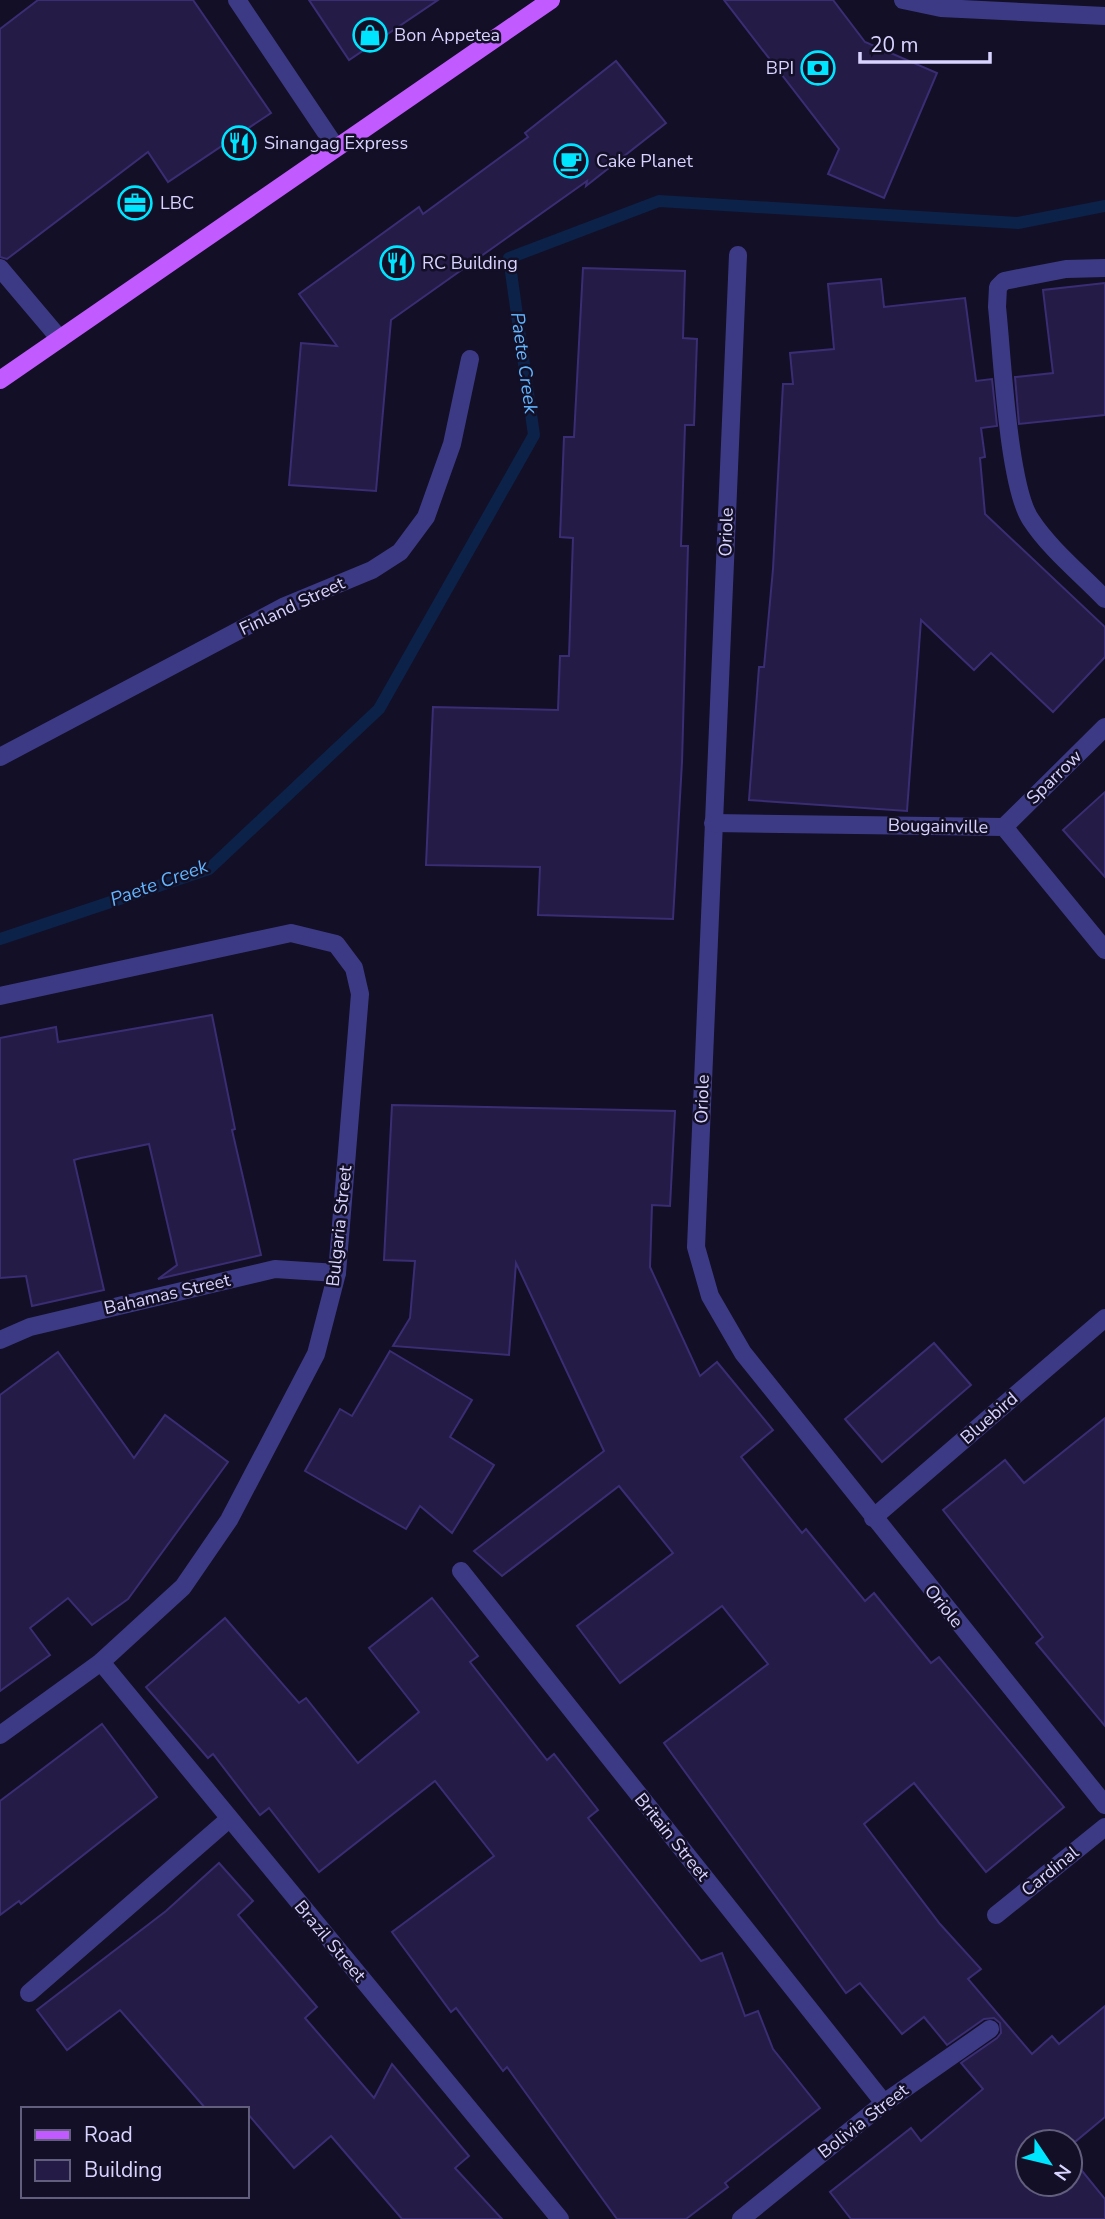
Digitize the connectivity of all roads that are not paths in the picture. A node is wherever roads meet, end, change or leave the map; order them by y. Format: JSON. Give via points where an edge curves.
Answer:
{"nodes":[{"id":1,"x":237,"y":0,"type":"edge"},
{"id":2,"x":551,"y":0,"type":"edge"},
{"id":3,"x":903,"y":0,"type":"edge"},
{"id":4,"x":1105,"y":16,"type":"edge"},
{"id":5,"x":335,"y":146,"type":"junction"},
{"id":6,"x":738,"y":255,"type":"dead end"},
{"id":7,"x":0,"y":268,"type":"edge"},
{"id":8,"x":1105,"y":268,"type":"edge"},
{"id":9,"x":60,"y":339,"type":"junction"},
{"id":10,"x":470,"y":359,"type":"dead end"},
{"id":11,"x":0,"y":380,"type":"edge"},
{"id":12,"x":1105,"y":599,"type":"edge"},
{"id":13,"x":1105,"y":727,"type":"edge"},
{"id":14,"x":0,"y":757,"type":"edge"},
{"id":15,"x":713,"y":823,"type":"junction"},
{"id":16,"x":1004,"y":827,"type":"junction"},
{"id":17,"x":1105,"y":950,"type":"edge"},
{"id":18,"x":0,"y":996,"type":"edge"},
{"id":19,"x":337,"y":1273,"type":"junction"},
{"id":20,"x":1105,"y":1318,"type":"edge"},
{"id":21,"x":0,"y":1340,"type":"edge"},
{"id":22,"x":873,"y":1518,"type":"junction"},
{"id":23,"x":461,"y":1571,"type":"dead end"},
{"id":24,"x":100,"y":1662,"type":"junction"},
{"id":25,"x":0,"y":1735,"type":"edge"},
{"id":26,"x":1105,"y":1805,"type":"edge"},
{"id":27,"x":229,"y":1819,"type":"junction"},
{"id":28,"x":1105,"y":1827,"type":"edge"},
{"id":29,"x":996,"y":1915,"type":"dead end"},
{"id":30,"x":29,"y":1993,"type":"dead end"},
{"id":31,"x":990,"y":2029,"type":"dead end"},
{"id":32,"x":884,"y":2103,"type":"junction"},
{"id":33,"x":560,"y":2219,"type":"edge"},
{"id":34,"x":741,"y":2219,"type":"edge"}],
"edges":[{"from":1,"to":5,"type":"street"},
{"from":2,"to":5,"type":"main road"},
{"from":3,"to":4,"type":"street","via":[[941,8]]},
{"from":5,"to":9,"type":"main road"},
{"from":6,"to":15,"type":"street","name":"Oriole"},
{"from":7,"to":9,"type":"street"},
{"from":8,"to":12,"type":"street","via":[[1004,281],[998,287],[998,307],[1010,427],[1024,507],[1039,530]]},
{"from":9,"to":11,"type":"main road"},
{"from":10,"to":14,"type":"street","name":"Finland Street","via":[[452,444],[426,517],[400,552],[372,570],[285,606]]},
{"from":13,"to":16,"type":"street","name":"Sparrow"},
{"from":15,"to":16,"type":"street","name":"Bougainville"},
{"from":15,"to":22,"type":"street","name":"Oriole","via":[[696,1247],[709,1296],[743,1353]]},
{"from":16,"to":17,"type":"street","name":"Bougainville"},
{"from":18,"to":19,"type":"street","name":"Bulgaria Street","via":[[291,933],[336,944],[354,968],[360,994]]},
{"from":19,"to":21,"type":"street","name":"Bahamas Street","via":[[275,1269],[30,1326]]},
{"from":19,"to":24,"type":"street","name":"Bulgaria Street","via":[[316,1354],[229,1520],[183,1587]]},
{"from":20,"to":22,"type":"street","name":"Bluebird"},
{"from":22,"to":26,"type":"street","name":"Oriole"},
{"from":23,"to":32,"type":"street","name":"Britain Street"},
{"from":24,"to":25,"type":"street","name":"Bulgaria Street"},
{"from":24,"to":27,"type":"street","name":"Brazil Street"},
{"from":27,"to":30,"type":"street"},
{"from":27,"to":33,"type":"street","name":"Brazil Street"},
{"from":28,"to":29,"type":"street","name":"Cardinal"},
{"from":31,"to":32,"type":"street","name":"Bolivia Street"},
{"from":32,"to":34,"type":"street","name":"Bolivia Street"}]}
